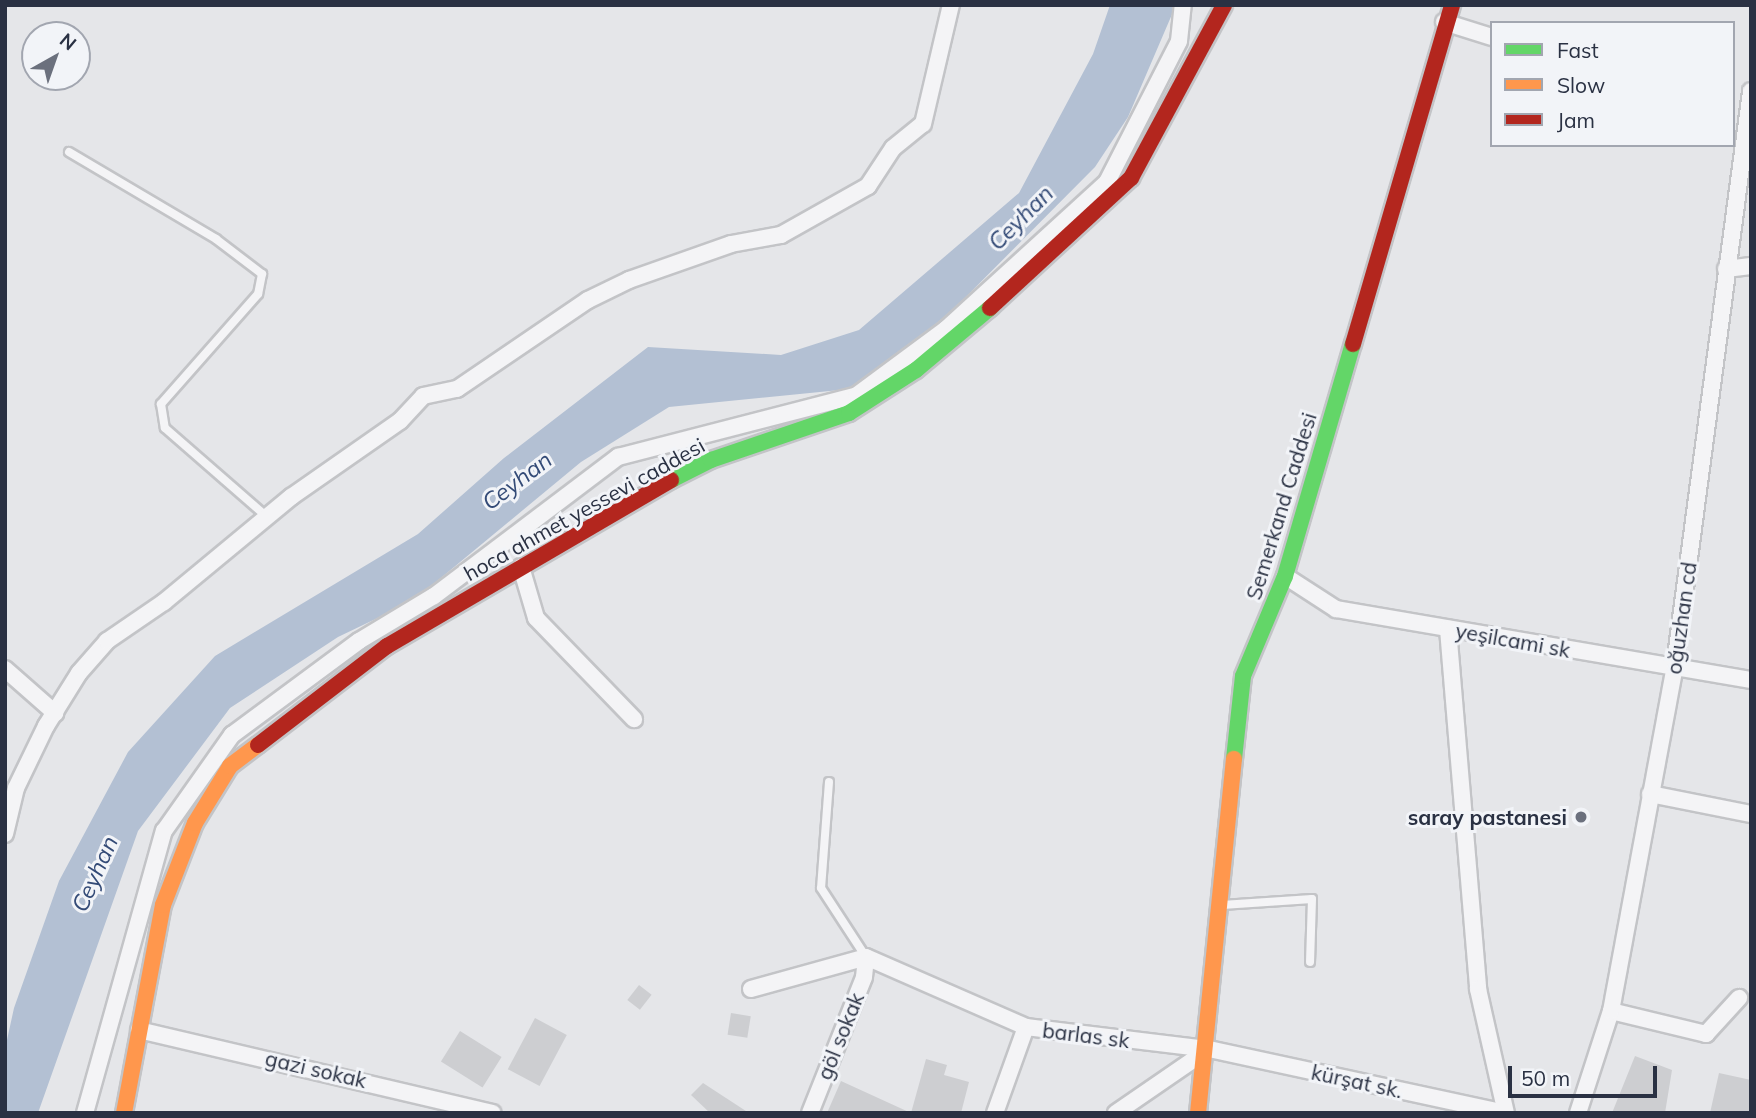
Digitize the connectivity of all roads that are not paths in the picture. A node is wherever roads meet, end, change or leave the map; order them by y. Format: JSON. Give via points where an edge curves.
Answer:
{"nodes":[{"id":1,"x":951,"y":5,"type":"edge"},
{"id":2,"x":1183,"y":5,"type":"edge"},
{"id":3,"x":1224,"y":5,"type":"edge"},
{"id":4,"x":1452,"y":5,"type":"edge"},
{"id":5,"x":1444,"y":22,"type":"junction"},
{"id":6,"x":1490,"y":36,"type":"edge"},
{"id":7,"x":1751,"y":91,"type":"edge"},
{"id":8,"x":1740,"y":114,"type":"edge"},
{"id":9,"x":69,"y":152,"type":"dead end"},
{"id":10,"x":1751,"y":266,"type":"edge"},
{"id":11,"x":1726,"y":269,"type":"junction"},
{"id":12,"x":266,"y":516,"type":"junction"},
{"id":13,"x":521,"y":567,"type":"junction"},
{"id":14,"x":1285,"y":576,"type":"junction"},
{"id":15,"x":1448,"y":629,"type":"junction"},
{"id":16,"x":1675,"y":664,"type":"junction"},
{"id":17,"x":5,"y":669,"type":"edge"},
{"id":18,"x":1751,"y":680,"type":"edge"},
{"id":19,"x":55,"y":713,"type":"junction"},
{"id":20,"x":634,"y":719,"type":"dead end"},
{"id":21,"x":829,"y":782,"type":"dead end"},
{"id":22,"x":1650,"y":794,"type":"junction"},
{"id":23,"x":1751,"y":814,"type":"edge"},
{"id":24,"x":5,"y":834,"type":"edge"},
{"id":25,"x":1222,"y":905,"type":"junction"},
{"id":26,"x":866,"y":957,"type":"junction"},
{"id":27,"x":1310,"y":962,"type":"dead end"},
{"id":28,"x":751,"y":989,"type":"dead end"},
{"id":29,"x":1739,"y":998,"type":"dead end"},
{"id":30,"x":1611,"y":1011,"type":"junction"},
{"id":31,"x":1026,"y":1027,"type":"junction"},
{"id":32,"x":139,"y":1030,"type":"junction"},
{"id":33,"x":1209,"y":1049,"type":"junction"},
{"id":34,"x":85,"y":1113,"type":"edge"},
{"id":35,"x":124,"y":1113,"type":"edge"},
{"id":36,"x":492,"y":1113,"type":"edge"},
{"id":37,"x":810,"y":1113,"type":"edge"},
{"id":38,"x":995,"y":1113,"type":"edge"},
{"id":39,"x":1116,"y":1113,"type":"edge"},
{"id":40,"x":1198,"y":1113,"type":"edge"},
{"id":41,"x":1506,"y":1113,"type":"edge"},
{"id":42,"x":1578,"y":1113,"type":"edge"}],
"edges":[{"from":1,"to":12,"type":"street","via":[[923,124],[893,148],[868,186],[780,235],[672,263],[588,300],[457,389],[423,396],[400,421]]},
{"from":2,"to":34,"type":"street","via":[[1179,41],[1107,182],[946,329],[857,395],[618,457],[434,596],[359,641],[232,735],[164,831]]},
{"from":3,"to":13,"type":"street","name":"hoca ahmet yessevi caddesi","via":[[1131,178],[1037,268],[916,370],[849,413],[711,460]]},
{"from":4,"to":5,"type":"street","name":"Semerkand Caddesi"},
{"from":5,"to":6,"type":"street"},
{"from":5,"to":14,"type":"street","name":"Semerkand Caddesi"},
{"from":7,"to":8,"type":"street","name":"oğuzhan cd"},
{"from":8,"to":11,"type":"street","name":"oğuzhan cd"},
{"from":9,"to":12,"type":"lane","via":[[216,239],[262,274],[258,294],[161,404],[165,428]]},
{"from":10,"to":11,"type":"street"},
{"from":11,"to":16,"type":"street","name":"oğuzhan cd"},
{"from":12,"to":19,"type":"street","via":[[164,602],[107,640]]},
{"from":13,"to":20,"type":"street","via":[[536,618]]},
{"from":13,"to":32,"type":"street","name":"hoca ahmet yessevi caddesi","via":[[387,646],[230,766],[195,823],[163,905]]},
{"from":14,"to":15,"type":"street","name":"yeşilcami sk","via":[[1336,609]]},
{"from":14,"to":25,"type":"street","name":"Semerkand Caddesi","via":[[1243,676]]},
{"from":15,"to":16,"type":"street","name":"yeşilcami sk"},
{"from":15,"to":41,"type":"street","via":[[1478,989]]},
{"from":16,"to":18,"type":"street","name":"yeşilcami sk"},
{"from":16,"to":22,"type":"street","name":"oğuzhan cd"},
{"from":17,"to":19,"type":"street"},
{"from":19,"to":24,"type":"street","via":[[16,788]]},
{"from":21,"to":26,"type":"lane","via":[[821,888]]},
{"from":22,"to":23,"type":"street"},
{"from":22,"to":30,"type":"street","name":"oğuzhan cd"},
{"from":25,"to":27,"type":"lane","via":[[1312,899]]},
{"from":25,"to":33,"type":"street","name":"Semerkand Caddesi"},
{"from":26,"to":28,"type":"street"},
{"from":26,"to":31,"type":"street","name":"barlas sk"},
{"from":26,"to":37,"type":"street","name":"göl sokak","via":[[864,977]]},
{"from":29,"to":30,"type":"street","via":[[1706,1034]]},
{"from":30,"to":42,"type":"street","name":"oğuzhan cd"},
{"from":31,"to":33,"type":"street","name":"barlas sk"},
{"from":31,"to":38,"type":"street"},
{"from":32,"to":35,"type":"street","name":"hoca ahmet yessevi caddesi"},
{"from":32,"to":36,"type":"street","name":"gazi sokak"},
{"from":33,"to":39,"type":"street"},
{"from":33,"to":40,"type":"street","name":"Semerkand Caddesi"},
{"from":33,"to":41,"type":"street","name":"kürşat sk."}]}
